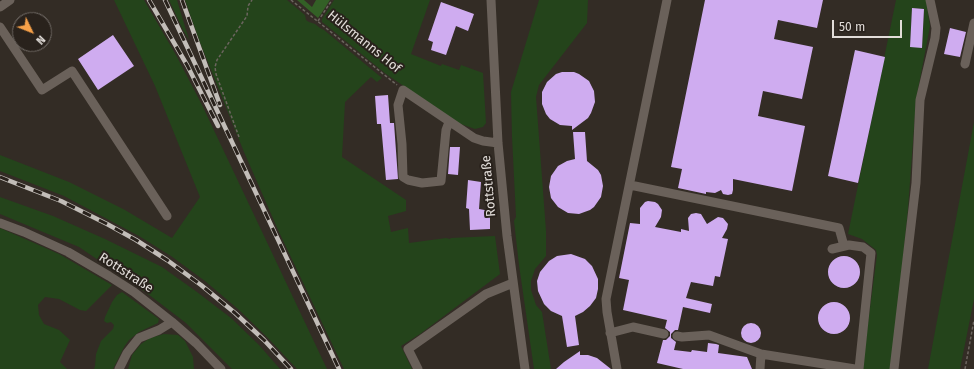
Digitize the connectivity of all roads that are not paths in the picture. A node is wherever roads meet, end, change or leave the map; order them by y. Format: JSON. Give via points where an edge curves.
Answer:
{"nodes":[{"id":1,"x":10,"y":0,"type":"edge"},
{"id":2,"x":491,"y":0,"type":"edge"},
{"id":3,"x":668,"y":0,"type":"edge"},
{"id":4,"x":930,"y":0,"type":"edge"},
{"id":5,"x":0,"y":7,"type":"edge"},
{"id":6,"x":974,"y":24,"type":"edge"},
{"id":7,"x":0,"y":28,"type":"edge"},
{"id":8,"x":965,"y":64,"type":"dead end"},
{"id":9,"x":449,"y":122,"type":"junction"},
{"id":10,"x":498,"y":143,"type":"junction"},
{"id":11,"x":630,"y":185,"type":"junction"},
{"id":12,"x":167,"y":216,"type":"dead end"},
{"id":13,"x":0,"y":223,"type":"edge"},
{"id":14,"x":844,"y":246,"type":"junction"},
{"id":15,"x":832,"y":249,"type":"dead end"},
{"id":16,"x":513,"y":283,"type":"junction"},
{"id":17,"x":172,"y":322,"type":"junction"},
{"id":18,"x":610,"y":332,"type":"junction"},
{"id":19,"x":664,"y":334,"type":"dead end"},
{"id":20,"x":677,"y":336,"type":"dead end"},
{"id":21,"x":761,"y":354,"type":"junction"},
{"id":22,"x":216,"y":367,"type":"edge"},
{"id":23,"x":119,"y":369,"type":"edge"},
{"id":24,"x":418,"y":369,"type":"edge"},
{"id":25,"x":525,"y":369,"type":"edge"},
{"id":26,"x":617,"y":369,"type":"edge"},
{"id":27,"x":760,"y":369,"type":"edge"},
{"id":28,"x":855,"y":369,"type":"edge"},
{"id":29,"x":859,"y":369,"type":"edge"},
{"id":30,"x":894,"y":369,"type":"edge"}],
"edges":[{"from":1,"to":5,"type":"street"},
{"from":2,"to":10,"type":"street","name":"Rottstraße"},
{"from":3,"to":11,"type":"street"},
{"from":4,"to":30,"type":"street","via":[[936,28],[920,100],[916,183]]},
{"from":6,"to":8,"type":"street"},
{"from":7,"to":12,"type":"street","via":[[42,90],[72,72]]},
{"from":9,"to":9,"type":"street","name":"Hülsmanns Hof","via":[[403,90],[398,105],[403,176],[408,180],[422,183],[441,181]]},
{"from":9,"to":10,"type":"street","name":"Hülsmanns Hof","via":[[474,138]]},
{"from":10,"to":16,"type":"street","name":"Rottstraße"},
{"from":11,"to":14,"type":"street","via":[[839,228]]},
{"from":11,"to":18,"type":"street","via":[[606,300]]},
{"from":13,"to":17,"type":"street","name":"Rottstraße","via":[[68,252],[139,296]]},
{"from":14,"to":15,"type":"street"},
{"from":14,"to":29,"type":"street","via":[[849,244],[863,247],[871,253]]},
{"from":16,"to":24,"type":"street","via":[[486,294],[408,349]]},
{"from":16,"to":25,"type":"street","name":"Rottstraße"},
{"from":17,"to":22,"type":"street","name":"Rottstraße"},
{"from":17,"to":23,"type":"street","via":[[139,338]]},
{"from":18,"to":19,"type":"street","via":[[633,328]]},
{"from":18,"to":26,"type":"street"},
{"from":20,"to":21,"type":"street","via":[[709,335]]},
{"from":21,"to":27,"type":"street"},
{"from":21,"to":28,"type":"street"}]}
